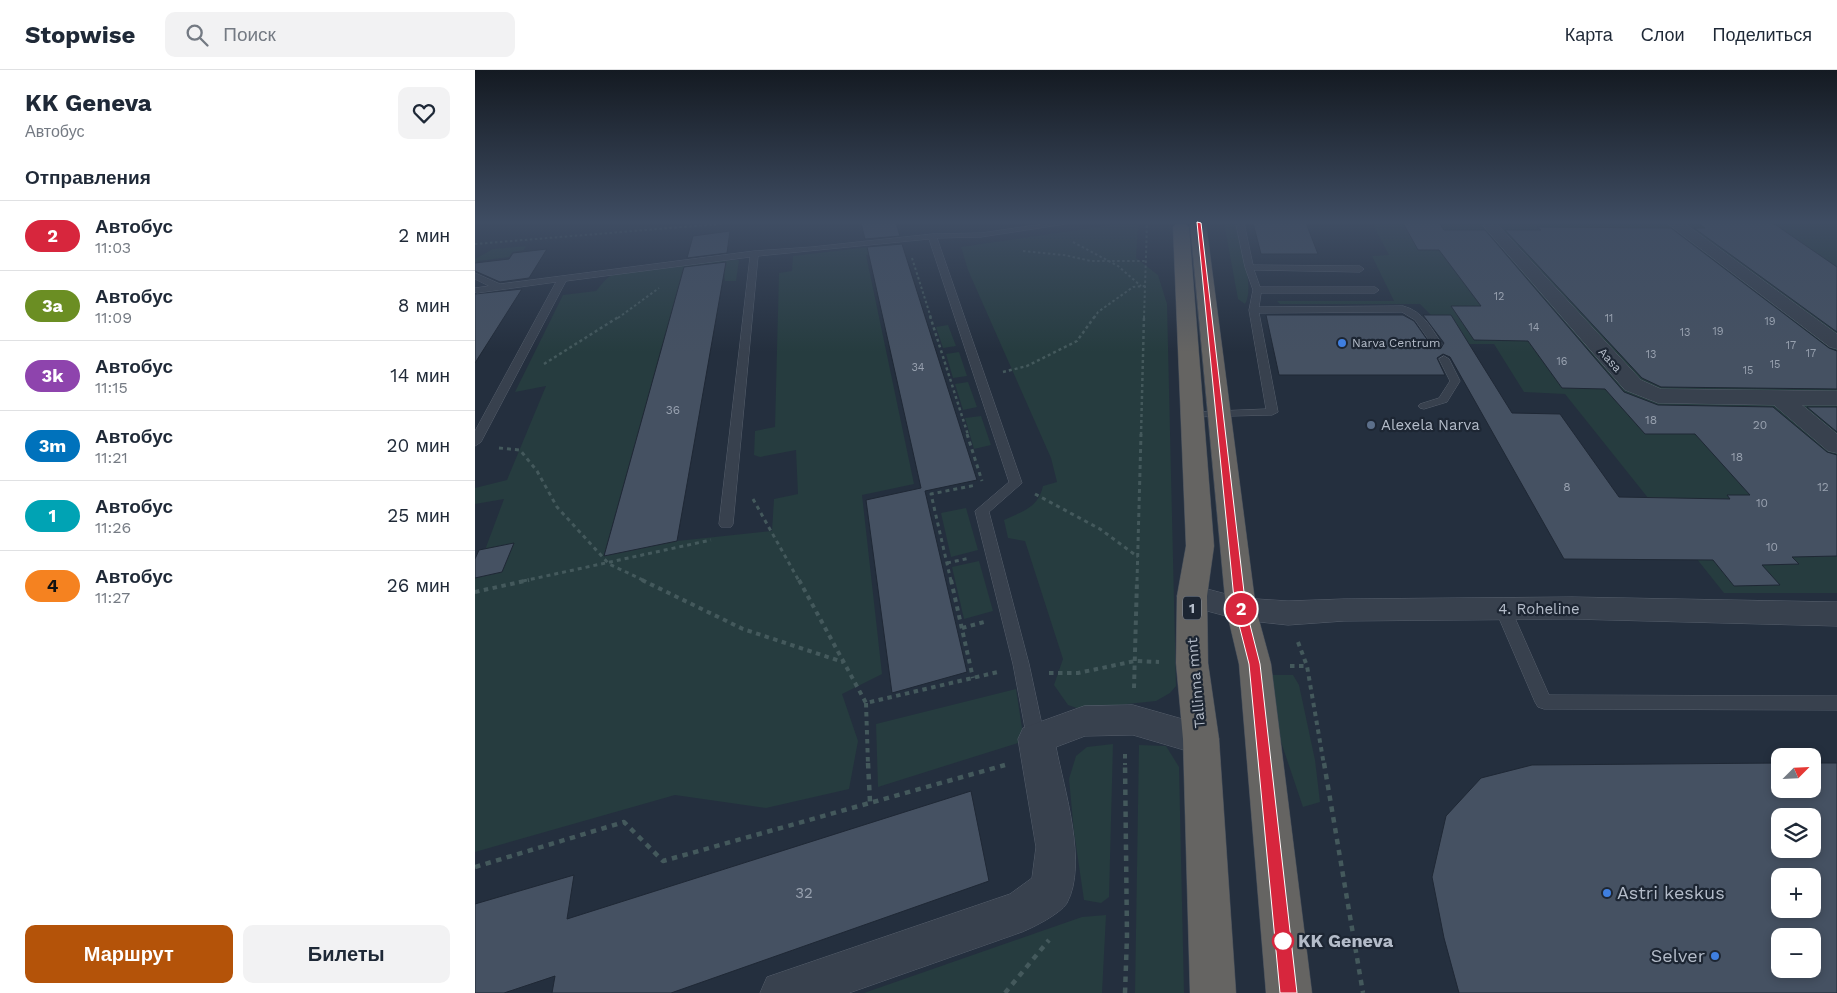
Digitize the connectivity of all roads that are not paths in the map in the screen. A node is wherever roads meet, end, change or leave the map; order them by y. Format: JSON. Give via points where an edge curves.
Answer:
{"nodes":[{"id":1,"x":658,"y":266,"type":"edge"},
{"id":2,"x":753,"y":266,"type":"edge"},
{"id":3,"x":942,"y":266,"type":"edge"},
{"id":4,"x":1186,"y":266,"type":"edge"},
{"id":5,"x":1200,"y":266,"type":"edge"},
{"id":6,"x":1527,"y":266,"type":"edge"},
{"id":7,"x":1733,"y":266,"type":"edge"},
{"id":8,"x":1249,"y":267,"type":"joint"},
{"id":9,"x":1360,"y":269,"type":"dead end"},
{"id":10,"x":475,"y":276,"type":"edge"},
{"id":11,"x":563,"y":278,"type":"junction"},
{"id":12,"x":499,"y":287,"type":"junction"},
{"id":13,"x":477,"y":290,"type":"dead end"},
{"id":14,"x":1257,"y":290,"type":"junction"},
{"id":15,"x":1375,"y":290,"type":"dead end"},
{"id":16,"x":1254,"y":310,"type":"junction"},
{"id":17,"x":1837,"y":343,"type":"edge"},
{"id":18,"x":1437,"y":344,"type":"dead end"},
{"id":19,"x":1444,"y":359,"type":"dead end"},
{"id":20,"x":1780,"y":398,"type":"junction"},
{"id":21,"x":1837,"y":398,"type":"edge"},
{"id":22,"x":1424,"y":406,"type":"dead end"},
{"id":23,"x":1205,"y":414,"type":"junction"},
{"id":24,"x":475,"y":442,"type":"edge"},
{"id":25,"x":1837,"y":446,"type":"edge"},
{"id":26,"x":726,"y":524,"type":"road end"},
{"id":27,"x":1192,"y":596,"type":"junction"},
{"id":28,"x":1241,"y":609,"type":"junction"},
{"id":29,"x":1508,"y":609,"type":"junction"},
{"id":30,"x":1837,"y":614,"type":"edge"},
{"id":31,"x":1837,"y":703,"type":"edge"},
{"id":32,"x":1201,"y":738,"type":"junction"},
{"id":33,"x":1037,"y":747,"type":"junction"},
{"id":34,"x":783,"y":993,"type":"edge"},
{"id":35,"x":1213,"y":993,"type":"edge"},
{"id":36,"x":1289,"y":993,"type":"edge"}],
"edges":[{"from":1,"to":11,"type":"lane"},
{"from":2,"to":26,"type":"lane"},
{"from":3,"to":33,"type":"lane","via":[[1016,483],[982,511],[1023,673]]},
{"from":4,"to":23,"type":"highway","name":"Tallinna mnt","number":"1"},
{"from":5,"to":23,"type":"highway","name":"Tallinna mnt","number":"1"},
{"from":6,"to":20,"type":"street","name":"Aasa","via":[[1633,385],[1658,396]]},
{"from":7,"to":17,"type":"street"},
{"from":8,"to":9,"type":"lane"},
{"from":8,"to":14,"type":"lane"},
{"from":10,"to":12,"type":"lane"},
{"from":11,"to":12,"type":"lane"},
{"from":11,"to":24,"type":"lane"},
{"from":12,"to":13,"type":"lane"},
{"from":14,"to":15,"type":"lane"},
{"from":14,"to":16,"type":"lane"},
{"from":16,"to":18,"type":"lane","via":[[1411,311]]},
{"from":16,"to":23,"type":"lane","via":[[1272,412]]},
{"from":19,"to":22,"type":"lane","via":[[1455,381],[1443,400]]},
{"from":20,"to":21,"type":"street","name":"Aasa"},
{"from":20,"to":25,"type":"street"},
{"from":23,"to":27,"type":"highway","name":"Tallinna mnt","number":"1","via":[[1200,546]]},
{"from":23,"to":28,"type":"highway","name":"Tallinna mnt","number":"1"},
{"from":27,"to":28,"type":"street","name":"4. Roheline"},
{"from":27,"to":32,"type":"highway","name":"Tallinna mnt","number":"1","via":[[1192,663]]},
{"from":28,"to":29,"type":"street","name":"4. Roheline","via":[[1288,613]]},
{"from":28,"to":36,"type":"highway","name":"Tallinna mnt","number":"1","via":[[1255,664]]},
{"from":29,"to":30,"type":"street","name":"4. Roheline"},
{"from":29,"to":31,"type":"lane","via":[[1544,702]]},
{"from":32,"to":33,"type":"street","via":[[1133,720],[1084,721]]},
{"from":32,"to":35,"type":"highway","name":"Tallinna mnt","number":"1"},
{"from":33,"to":34,"type":"street","via":[[1056,847],[1051,890],[1022,911]]}]}
